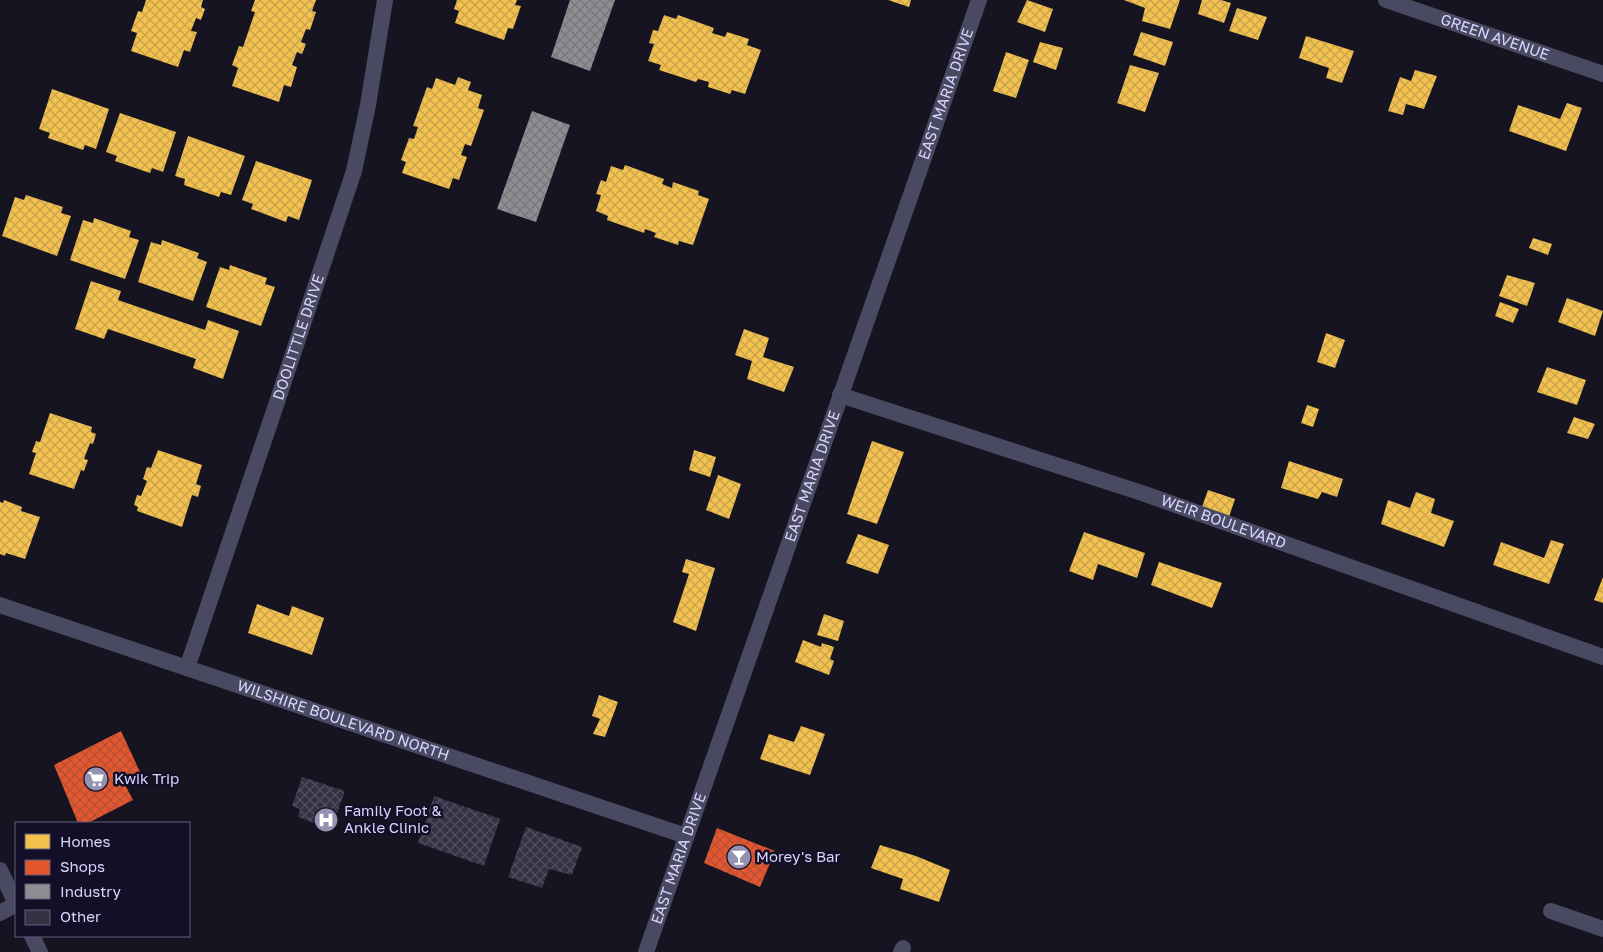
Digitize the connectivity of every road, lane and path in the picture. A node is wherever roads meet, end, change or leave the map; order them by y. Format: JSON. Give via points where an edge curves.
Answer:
{"nodes":[{"id":1,"x":385,"y":0,"type":"edge"},
{"id":2,"x":979,"y":0,"type":"edge"},
{"id":3,"x":1386,"y":0,"type":"edge"},
{"id":4,"x":1603,"y":74,"type":"edge"},
{"id":5,"x":840,"y":395,"type":"junction"},
{"id":6,"x":0,"y":606,"type":"edge"},
{"id":7,"x":1603,"y":657,"type":"edge"},
{"id":8,"x":187,"y":668,"type":"junction"},
{"id":9,"x":686,"y":836,"type":"junction"},
{"id":10,"x":0,"y":870,"type":"edge"},
{"id":11,"x":15,"y":902,"type":"edge"},
{"id":12,"x":15,"y":905,"type":"edge"},
{"id":13,"x":1551,"y":911,"type":"dead end"},
{"id":14,"x":0,"y":913,"type":"edge"},
{"id":15,"x":1603,"y":929,"type":"edge"},
{"id":16,"x":32,"y":937,"type":"edge"},
{"id":17,"x":40,"y":952,"type":"edge"},
{"id":18,"x":646,"y":952,"type":"edge"}],
"edges":[{"from":1,"to":8,"type":"street","name":"DOOLITTLE DRIVE","via":[[354,171]]},
{"from":2,"to":5,"type":"street","name":"EAST MARIA DRIVE"},
{"from":3,"to":4,"type":"street","name":"GREEN AVENUE"},
{"from":5,"to":7,"type":"street","name":"WEIR BOULEVARD","via":[[1142,493]]},
{"from":5,"to":9,"type":"street","name":"EAST MARIA DRIVE"},
{"from":6,"to":8,"type":"street","name":"WILSHIRE BOULEVARD NORTH"},
{"from":8,"to":9,"type":"street","name":"WILSHIRE BOULEVARD NORTH"},
{"from":9,"to":18,"type":"street","name":"EAST MARIA DRIVE"},
{"from":10,"to":11,"type":"street"},
{"from":12,"to":14,"type":"street"},
{"from":13,"to":15,"type":"street"},
{"from":16,"to":17,"type":"street"}]}
